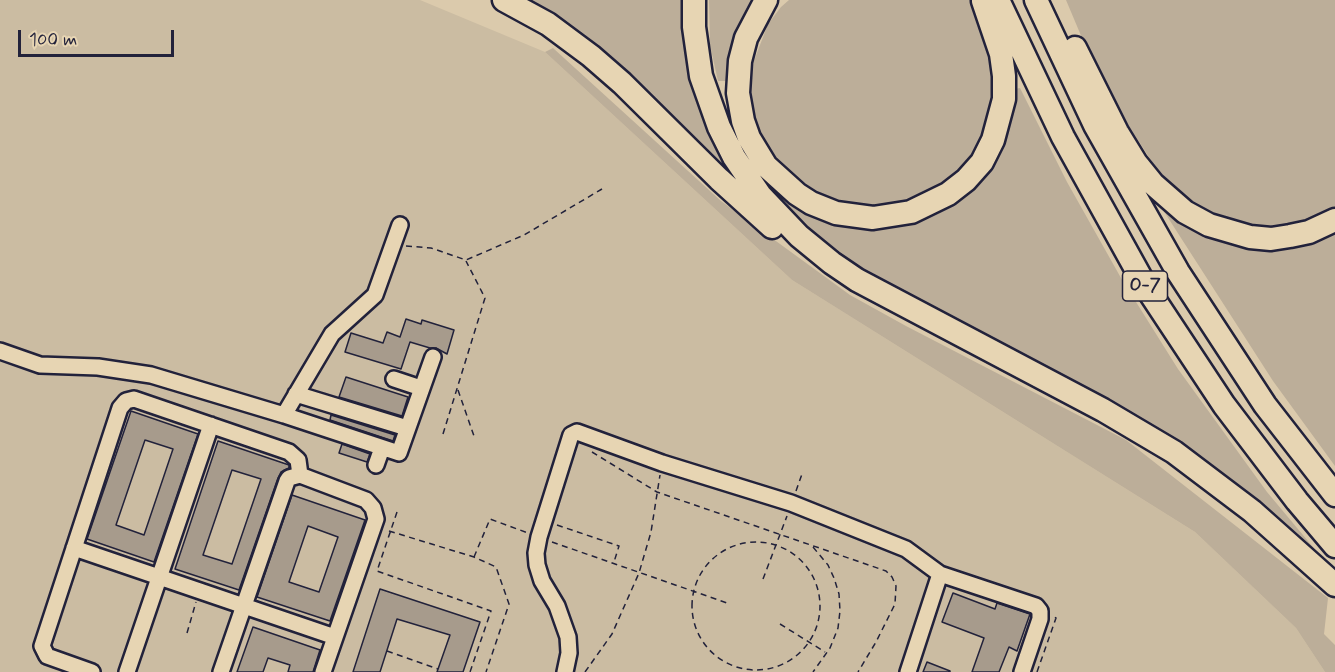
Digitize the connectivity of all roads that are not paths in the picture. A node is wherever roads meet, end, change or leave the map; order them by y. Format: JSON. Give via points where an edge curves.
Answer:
{"nodes":[{"id":1,"x":504,"y":0,"type":"edge"},
{"id":2,"x":694,"y":0,"type":"edge"},
{"id":3,"x":766,"y":0,"type":"edge"},
{"id":4,"x":982,"y":0,"type":"edge"},
{"id":5,"x":998,"y":0,"type":"edge"},
{"id":6,"x":1036,"y":0,"type":"edge"},
{"id":7,"x":1053,"y":0,"type":"edge"},
{"id":8,"x":1335,"y":220,"type":"edge"},
{"id":9,"x":400,"y":225,"type":"dead end"},
{"id":10,"x":0,"y":351,"type":"edge"},
{"id":11,"x":433,"y":357,"type":"dead end"},
{"id":12,"x":394,"y":379,"type":"dead end"},
{"id":13,"x":421,"y":388,"type":"junction"},
{"id":14,"x":296,"y":394,"type":"junction"},
{"id":15,"x":1103,"y":410,"type":"junction"},
{"id":16,"x":284,"y":415,"type":"junction"},
{"id":17,"x":211,"y":425,"type":"junction"},
{"id":18,"x":407,"y":428,"type":"junction"},
{"id":19,"x":382,"y":448,"type":"junction"},
{"id":20,"x":376,"y":465,"type":"dead end"},
{"id":21,"x":300,"y":475,"type":"junction"},
{"id":22,"x":1335,"y":495,"type":"edge"},
{"id":23,"x":1335,"y":546,"type":"edge"},
{"id":24,"x":74,"y":548,"type":"junction"},
{"id":25,"x":940,"y":574,"type":"junction"},
{"id":26,"x":158,"y":577,"type":"junction"},
{"id":27,"x":1335,"y":585,"type":"edge"},
{"id":28,"x":244,"y":606,"type":"junction"},
{"id":29,"x":335,"y":637,"type":"junction"},
{"id":30,"x":92,"y":672,"type":"edge"},
{"id":31,"x":127,"y":672,"type":"edge"},
{"id":32,"x":221,"y":672,"type":"edge"},
{"id":33,"x":323,"y":672,"type":"edge"},
{"id":34,"x":566,"y":672,"type":"edge"},
{"id":35,"x":908,"y":672,"type":"edge"},
{"id":36,"x":1022,"y":672,"type":"edge"}],
"edges":[{"from":1,"to":15,"type":"highway","via":[[548,24],[591,56],[760,217],[850,286],[939,335]]},
{"from":2,"to":15,"type":"highway","via":[[701,76],[719,127],[747,177],[786,224],[857,280]]},
{"from":3,"to":4,"type":"highway","via":[[746,38],[740,61],[738,93],[749,138],[766,166],[797,194],[836,213],[873,218],[911,212],[948,194],[982,162],[993,140],[1004,99],[1004,76]]},
{"from":5,"to":23,"type":"highway","number":"O-7","via":[[1079,168],[1146,287],[1231,414]]},
{"from":6,"to":22,"type":"highway","number":"O-7","via":[[1095,125],[1178,272],[1265,405]]},
{"from":7,"to":8,"type":"highway","via":[[1103,105],[1136,163],[1185,212],[1231,233],[1260,238],[1309,232]]},
{"from":9,"to":14,"type":"lane","via":[[375,295],[332,334]]},
{"from":10,"to":16,"type":"lane","via":[[40,365],[98,367],[151,375]]},
{"from":11,"to":13,"type":"lane"},
{"from":12,"to":13,"type":"lane"},
{"from":13,"to":18,"type":"lane"},
{"from":14,"to":16,"type":"lane"},
{"from":14,"to":18,"type":"lane"},
{"from":15,"to":27,"type":"highway","via":[[1174,452],[1218,484]]},
{"from":16,"to":19,"type":"lane"},
{"from":17,"to":21,"type":"lane","via":[[293,454],[300,465]]},
{"from":17,"to":24,"type":"lane","via":[[139,400],[126,401],[120,408]]},
{"from":17,"to":26,"type":"lane"},
{"from":18,"to":19,"type":"lane","via":[[399,453]]},
{"from":19,"to":20,"type":"lane"},
{"from":21,"to":28,"type":"lane","via":[[287,481]]},
{"from":21,"to":29,"type":"lane","via":[[366,500],[375,513]]},
{"from":24,"to":26,"type":"lane"},
{"from":24,"to":30,"type":"lane","via":[[42,650],[47,656]]},
{"from":25,"to":34,"type":"lane","via":[[906,549],[791,503],[573,433],[537,553],[542,581],[563,619],[568,637]]},
{"from":25,"to":35,"type":"lane"},
{"from":25,"to":36,"type":"lane","via":[[1038,608],[1040,619]]},
{"from":26,"to":28,"type":"lane"},
{"from":26,"to":31,"type":"lane"},
{"from":28,"to":29,"type":"lane"},
{"from":28,"to":32,"type":"lane"},
{"from":29,"to":33,"type":"lane"}]}
